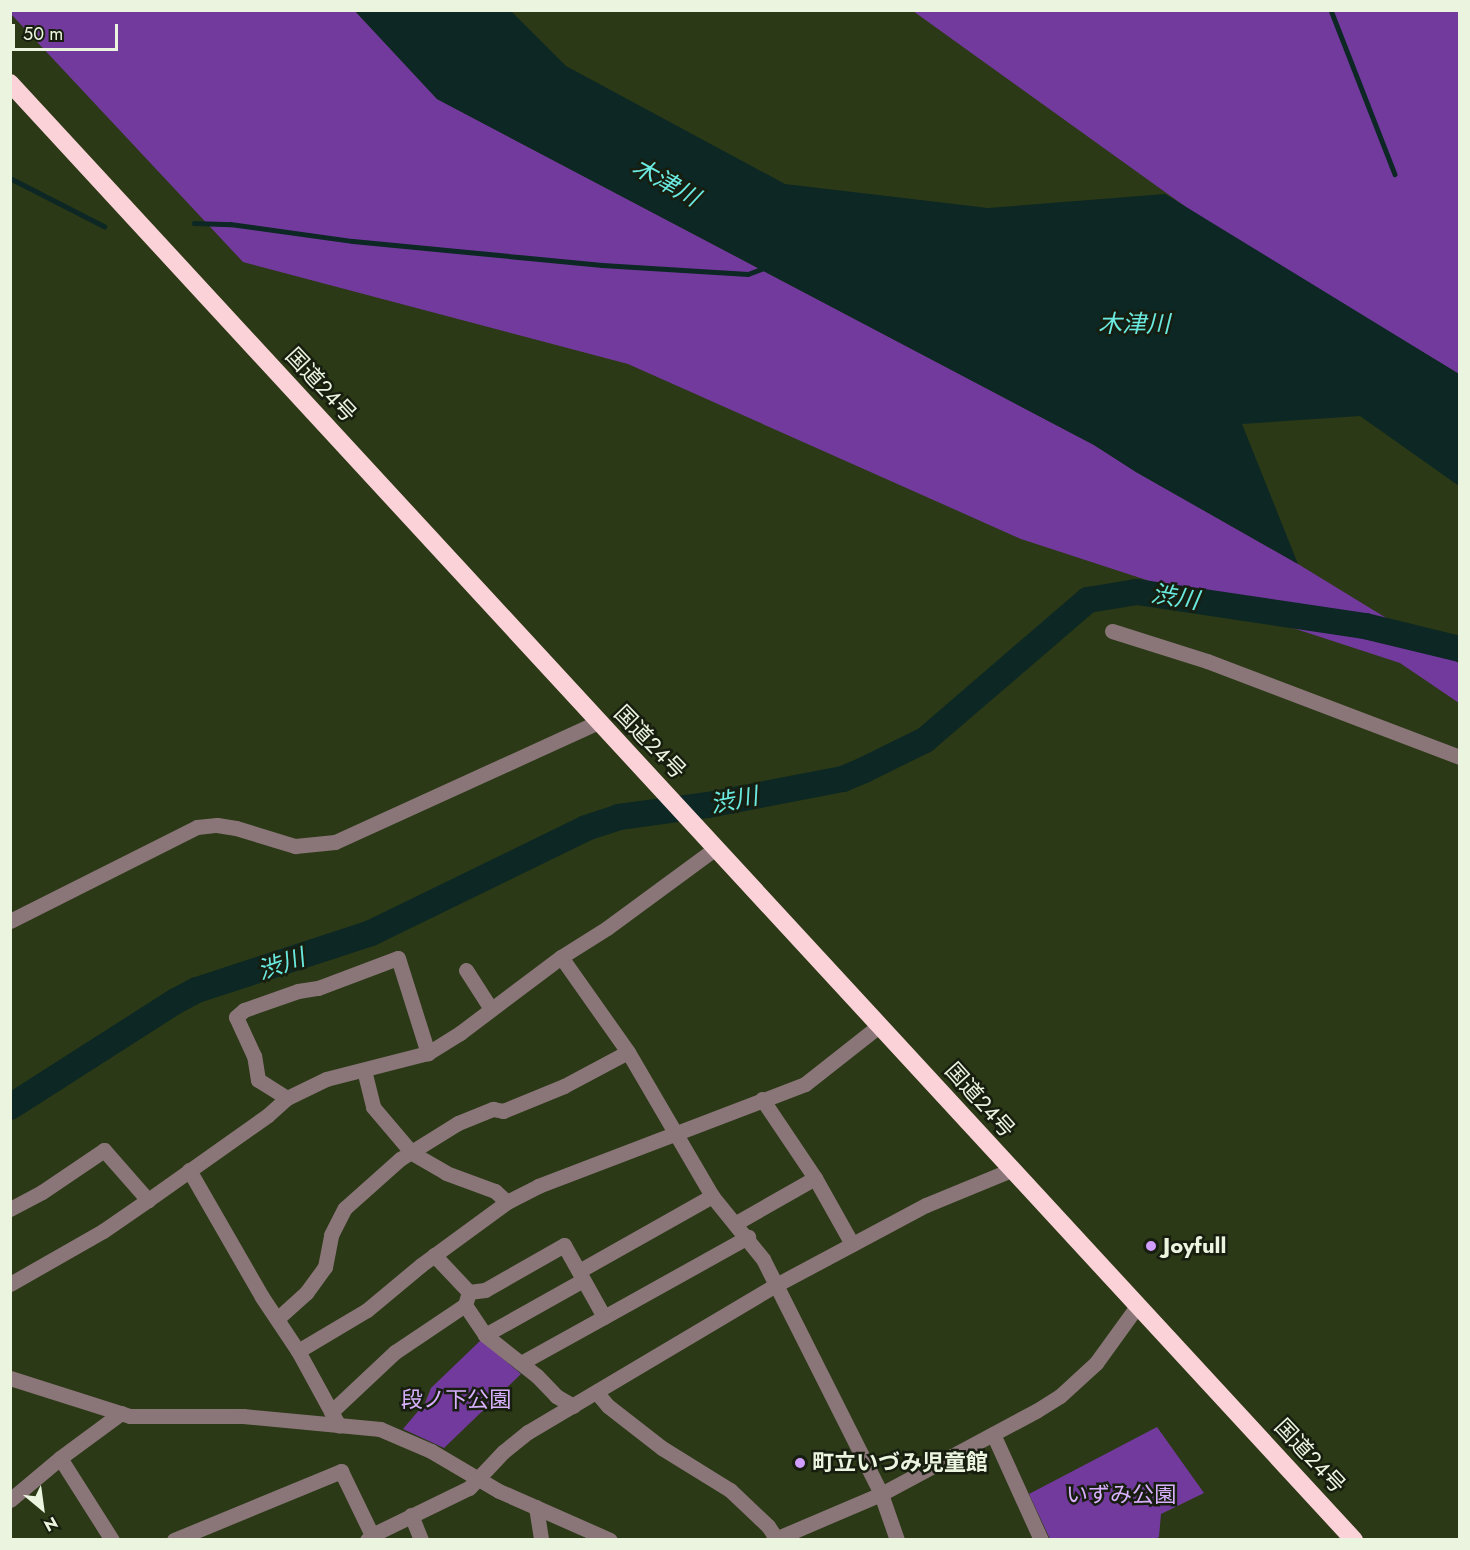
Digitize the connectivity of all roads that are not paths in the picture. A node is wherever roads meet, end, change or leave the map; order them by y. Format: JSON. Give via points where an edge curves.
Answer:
{"nodes":[{"id":1,"x":10,"y":83,"type":"edge"},
{"id":2,"x":1112,"y":631,"type":"dead end"},
{"id":3,"x":598,"y":722,"type":"junction"},
{"id":4,"x":1460,"y":757,"type":"edge"},
{"id":5,"x":716,"y":848,"type":"junction"},
{"id":6,"x":10,"y":921,"type":"edge"},
{"id":7,"x":561,"y":957,"type":"junction"},
{"id":8,"x":466,"y":970,"type":"dead end"},
{"id":9,"x":491,"y":1009,"type":"junction"},
{"id":10,"x":880,"y":1025,"type":"junction"},
{"id":11,"x":628,"y":1052,"type":"junction"},
{"id":12,"x":428,"y":1053,"type":"junction"},
{"id":13,"x":364,"y":1070,"type":"junction"},
{"id":14,"x":287,"y":1098,"type":"junction"},
{"id":15,"x":762,"y":1099,"type":"junction"},
{"id":16,"x":674,"y":1133,"type":"junction"},
{"id":17,"x":412,"y":1153,"type":"junction"},
{"id":18,"x":189,"y":1170,"type":"junction"},
{"id":19,"x":1011,"y":1170,"type":"junction"},
{"id":20,"x":815,"y":1179,"type":"junction"},
{"id":21,"x":712,"y":1196,"type":"junction"},
{"id":22,"x":148,"y":1200,"type":"junction"},
{"id":23,"x":507,"y":1202,"type":"junction"},
{"id":24,"x":10,"y":1209,"type":"edge"},
{"id":25,"x":736,"y":1223,"type":"junction"},
{"id":26,"x":748,"y":1237,"type":"junction"},
{"id":27,"x":852,"y":1244,"type":"junction"},
{"id":28,"x":434,"y":1256,"type":"junction"},
{"id":29,"x":581,"y":1275,"type":"junction"},
{"id":30,"x":10,"y":1284,"type":"edge"},
{"id":31,"x":776,"y":1285,"type":"junction"},
{"id":32,"x":467,"y":1299,"type":"junction"},
{"id":33,"x":1138,"y":1305,"type":"junction"},
{"id":34,"x":604,"y":1317,"type":"junction"},
{"id":35,"x":277,"y":1319,"type":"junction"},
{"id":36,"x":485,"y":1335,"type":"junction"},
{"id":37,"x":298,"y":1351,"type":"junction"},
{"id":38,"x":521,"y":1363,"type":"junction"},
{"id":39,"x":10,"y":1378,"type":"edge"},
{"id":40,"x":597,"y":1393,"type":"junction"},
{"id":41,"x":573,"y":1406,"type":"junction"},
{"id":42,"x":331,"y":1412,"type":"junction"},
{"id":43,"x":121,"y":1413,"type":"junction"},
{"id":44,"x":339,"y":1426,"type":"junction"},
{"id":45,"x":993,"y":1434,"type":"junction"},
{"id":46,"x":60,"y":1458,"type":"junction"},
{"id":47,"x":478,"y":1479,"type":"junction"},
{"id":48,"x":881,"y":1494,"type":"junction"},
{"id":49,"x":10,"y":1500,"type":"edge"},
{"id":50,"x":536,"y":1507,"type":"junction"},
{"id":51,"x":411,"y":1515,"type":"junction"},
{"id":52,"x":369,"y":1537,"type":"edge"},
{"id":53,"x":112,"y":1539,"type":"edge"},
{"id":54,"x":174,"y":1539,"type":"edge"},
{"id":55,"x":421,"y":1539,"type":"edge"},
{"id":56,"x":541,"y":1539,"type":"edge"},
{"id":57,"x":610,"y":1539,"type":"edge"},
{"id":58,"x":774,"y":1539,"type":"edge"},
{"id":59,"x":897,"y":1539,"type":"edge"},
{"id":60,"x":1041,"y":1539,"type":"edge"},
{"id":61,"x":1354,"y":1539,"type":"edge"}],
"edges":[{"from":1,"to":3,"type":"highway","name":"国道24号"},
{"from":2,"to":4,"type":"street","via":[[1207,661]]},
{"from":3,"to":5,"type":"highway","name":"国道24号"},
{"from":3,"to":6,"type":"street","via":[[335,842],[295,846],[236,828],[197,827]]},
{"from":5,"to":7,"type":"street"},
{"from":5,"to":10,"type":"highway","name":"国道24号"},
{"from":7,"to":9,"type":"street"},
{"from":7,"to":11,"type":"street"},
{"from":8,"to":9,"type":"street"},
{"from":9,"to":12,"type":"street"},
{"from":10,"to":15,"type":"street","via":[[805,1084]]},
{"from":10,"to":19,"type":"highway","name":"国道24号"},
{"from":11,"to":16,"type":"street"},
{"from":11,"to":17,"type":"street","via":[[564,1086],[458,1123]]},
{"from":12,"to":13,"type":"street"},
{"from":12,"to":14,"type":"street","via":[[398,958],[244,1010],[236,1017],[254,1056],[258,1080]]},
{"from":13,"to":14,"type":"street","via":[[326,1079]]},
{"from":13,"to":17,"type":"street","via":[[373,1107]]},
{"from":14,"to":18,"type":"street"},
{"from":15,"to":16,"type":"street"},
{"from":15,"to":20,"type":"street"},
{"from":16,"to":21,"type":"street"},
{"from":16,"to":23,"type":"street"},
{"from":17,"to":23,"type":"street","via":[[446,1173],[495,1191]]},
{"from":17,"to":35,"type":"street","via":[[345,1208],[331,1235],[325,1267],[306,1293]]},
{"from":18,"to":22,"type":"street"},
{"from":18,"to":35,"type":"street"},
{"from":19,"to":27,"type":"street","via":[[926,1205]]},
{"from":19,"to":33,"type":"highway","name":"国道24号"},
{"from":20,"to":25,"type":"street"},
{"from":20,"to":27,"type":"street"},
{"from":21,"to":25,"type":"street"},
{"from":21,"to":29,"type":"street"},
{"from":22,"to":24,"type":"street","via":[[104,1150]]},
{"from":22,"to":30,"type":"street","via":[[103,1231]]},
{"from":23,"to":28,"type":"street"},
{"from":25,"to":26,"type":"street"},
{"from":26,"to":31,"type":"street"},
{"from":26,"to":34,"type":"street"},
{"from":27,"to":31,"type":"street"},
{"from":28,"to":32,"type":"street"},
{"from":28,"to":37,"type":"street","via":[[367,1310]]},
{"from":29,"to":32,"type":"street","via":[[564,1245]]},
{"from":29,"to":34,"type":"street"},
{"from":29,"to":36,"type":"street"},
{"from":31,"to":40,"type":"street"},
{"from":31,"to":48,"type":"street"},
{"from":32,"to":36,"type":"street"},
{"from":32,"to":42,"type":"street","via":[[395,1352]]},
{"from":33,"to":45,"type":"street","via":[[1096,1363],[1060,1396]]},
{"from":33,"to":61,"type":"highway","name":"国道24号"},
{"from":34,"to":38,"type":"street"},
{"from":35,"to":37,"type":"street"},
{"from":36,"to":38,"type":"street"},
{"from":37,"to":42,"type":"street"},
{"from":38,"to":41,"type":"street","via":[[556,1396]]},
{"from":39,"to":43,"type":"street"},
{"from":40,"to":41,"type":"street"},
{"from":40,"to":58,"type":"street","via":[[662,1448],[730,1490],[768,1526]]},
{"from":41,"to":47,"type":"street","via":[[528,1432]]},
{"from":42,"to":44,"type":"street"},
{"from":43,"to":44,"type":"street","via":[[148,1417],[243,1416]]},
{"from":43,"to":46,"type":"street"},
{"from":44,"to":47,"type":"street","via":[[380,1430],[431,1451]]},
{"from":45,"to":48,"type":"street"},
{"from":45,"to":60,"type":"street"},
{"from":46,"to":49,"type":"street"},
{"from":46,"to":53,"type":"street"},
{"from":47,"to":50,"type":"street"},
{"from":47,"to":51,"type":"street","via":[[469,1488]]},
{"from":48,"to":58,"type":"street"},
{"from":48,"to":59,"type":"street"},
{"from":50,"to":56,"type":"street"},
{"from":50,"to":57,"type":"street"},
{"from":51,"to":52,"type":"street"},
{"from":51,"to":55,"type":"street"},
{"from":52,"to":54,"type":"street","via":[[341,1471]]}]}
